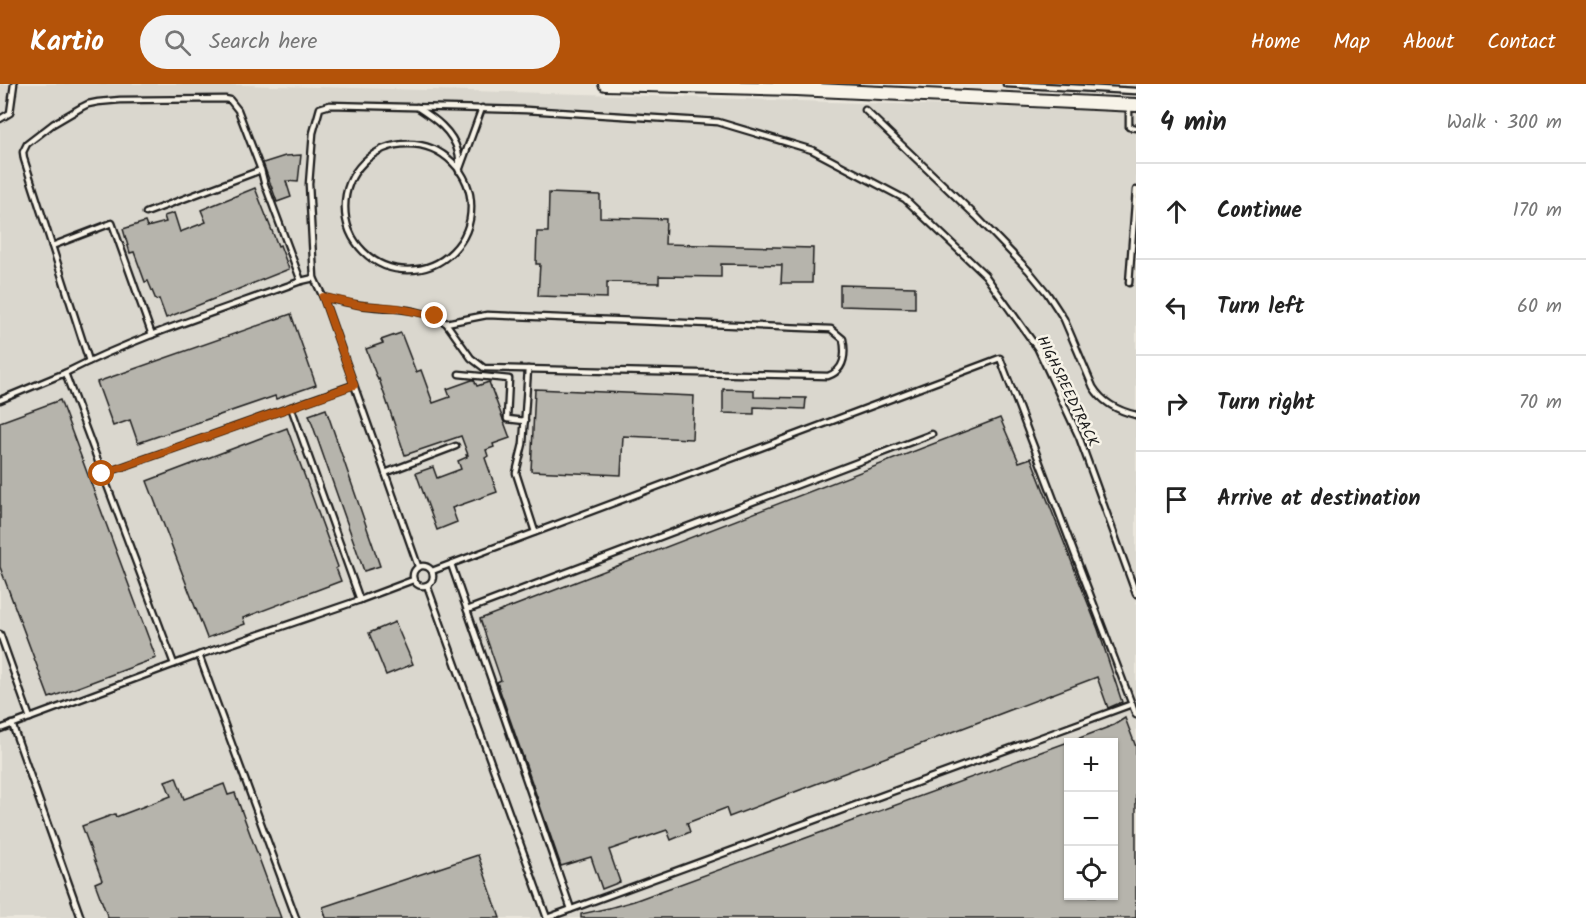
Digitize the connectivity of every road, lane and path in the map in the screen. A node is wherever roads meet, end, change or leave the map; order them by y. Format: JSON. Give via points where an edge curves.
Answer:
{"nodes":[{"id":1,"x":14,"y":84,"type":"edge"},
{"id":2,"x":605,"y":84,"type":"edge"},
{"id":3,"x":1006,"y":84,"type":"edge"},
{"id":4,"x":796,"y":86,"type":"edge"},
{"id":5,"x":1136,"y":91,"type":"edge"},
{"id":6,"x":1133,"y":105,"type":"edge"},
{"id":7,"x":417,"y":107,"type":"junction"},
{"id":8,"x":482,"y":108,"type":"junction"},
{"id":9,"x":865,"y":110,"type":"dead end"},
{"id":10,"x":0,"y":119,"type":"edge"},
{"id":11,"x":1136,"y":128,"type":"edge"},
{"id":12,"x":261,"y":170,"type":"junction"},
{"id":13,"x":459,"y":171,"type":"junction"},
{"id":14,"x":1136,"y":190,"type":"edge"},
{"id":15,"x":146,"y":213,"type":"dead end"},
{"id":16,"x":52,"y":246,"type":"junction"},
{"id":17,"x":314,"y":278,"type":"junction"},
{"id":18,"x":301,"y":281,"type":"junction"},
{"id":19,"x":1129,"y":283,"type":"dead end"},
{"id":20,"x":323,"y":297,"type":"junction"},
{"id":21,"x":446,"y":323,"type":"junction"},
{"id":22,"x":152,"y":335,"type":"junction"},
{"id":23,"x":89,"y":361,"type":"junction"},
{"id":24,"x":528,"y":369,"type":"junction"},
{"id":25,"x":65,"y":373,"type":"junction"},
{"id":26,"x":459,"y":374,"type":"dead end"},
{"id":27,"x":354,"y":385,"type":"junction"},
{"id":28,"x":0,"y":400,"type":"edge"},
{"id":29,"x":291,"y":407,"type":"junction"},
{"id":30,"x":1136,"y":415,"type":"edge"},
{"id":31,"x":525,"y":421,"type":"junction"},
{"id":32,"x":932,"y":434,"type":"dead end"},
{"id":33,"x":456,"y":446,"type":"dead end"},
{"id":34,"x":102,"y":474,"type":"junction"},
{"id":35,"x":385,"y":474,"type":"junction"},
{"id":36,"x":535,"y":532,"type":"junction"},
{"id":37,"x":451,"y":564,"type":"junction"},
{"id":38,"x":418,"y":566,"type":"junction"},
{"id":39,"x":432,"y":571,"type":"junction"},
{"id":40,"x":413,"y":580,"type":"junction"},
{"id":41,"x":427,"y":585,"type":"junction"},
{"id":42,"x":1136,"y":594,"type":"edge"},
{"id":43,"x":360,"y":600,"type":"junction"},
{"id":44,"x":467,"y":610,"type":"junction"},
{"id":45,"x":0,"y":634,"type":"edge"},
{"id":46,"x":199,"y":655,"type":"junction"},
{"id":47,"x":174,"y":664,"type":"junction"},
{"id":48,"x":1132,"y":704,"type":"junction"},
{"id":49,"x":1136,"y":715,"type":"edge"},
{"id":50,"x":30,"y":718,"type":"junction"},
{"id":51,"x":12,"y":724,"type":"junction"},
{"id":52,"x":0,"y":729,"type":"edge"},
{"id":53,"x":572,"y":909,"type":"junction"},
{"id":54,"x":81,"y":918,"type":"edge"},
{"id":55,"x":296,"y":918,"type":"edge"},
{"id":56,"x":547,"y":918,"type":"edge"}],
"edges":[{"from":1,"to":10,"type":"lane","via":[[10,113]]},
{"from":2,"to":4,"type":"main road"},
{"from":3,"to":5,"type":"lane"},
{"from":4,"to":6,"type":"main road"},
{"from":6,"to":11,"type":"lane","via":[[1129,128]]},
{"from":7,"to":8,"type":"lane","name":"HIGHSPEEDTRACK"},
{"from":7,"to":13,"type":"lane","via":[[449,133],[458,152]]},
{"from":7,"to":17,"type":"lane","name":"HIGHSPEEDTRACK","via":[[320,108],[313,133],[309,184]]},
{"from":8,"to":13,"type":"lane"},
{"from":8,"to":42,"type":"lane","name":"HIGHSPEEDTRACK","via":[[718,122],[812,150],[905,199],[985,275],[1038,349],[1079,437]]},
{"from":9,"to":30,"type":"lane","via":[[976,216],[1047,293],[1064,319],[1097,395]]},
{"from":12,"to":15,"type":"lane"},
{"from":12,"to":16,"type":"lane","via":[[238,110],[230,100],[120,100],[82,106],[52,124],[24,148],[24,159]]},
{"from":12,"to":18,"type":"lane"},
{"from":13,"to":13,"type":"lane","via":[[444,156],[425,146],[383,148],[365,160],[352,177],[345,197],[345,218],[353,238],[365,254],[382,265],[422,269],[441,261],[456,248],[471,210],[468,190]]},
{"from":14,"to":19,"type":"lane"},
{"from":16,"to":22,"type":"lane","via":[[112,223]]},
{"from":16,"to":23,"type":"lane"},
{"from":17,"to":18,"type":"lane"},
{"from":17,"to":20,"type":"lane"},
{"from":18,"to":22,"type":"lane"},
{"from":20,"to":21,"type":"lane","via":[[423,313]]},
{"from":20,"to":27,"type":"lane"},
{"from":21,"to":24,"type":"lane","via":[[471,358],[484,368]]},
{"from":21,"to":24,"type":"lane","via":[[487,315],[831,329],[843,339],[845,356],[835,373],[828,376]]},
{"from":22,"to":23,"type":"lane"},
{"from":23,"to":25,"type":"lane"},
{"from":24,"to":31,"type":"lane"},
{"from":25,"to":28,"type":"lane"},
{"from":25,"to":34,"type":"lane"},
{"from":26,"to":31,"type":"lane","via":[[509,379],[507,419]]},
{"from":27,"to":29,"type":"lane"},
{"from":27,"to":35,"type":"lane"},
{"from":29,"to":34,"type":"lane"},
{"from":29,"to":43,"type":"lane"},
{"from":31,"to":36,"type":"lane","via":[[516,473]]},
{"from":32,"to":44,"type":"lane"},
{"from":33,"to":35,"type":"lane"},
{"from":34,"to":47,"type":"lane"},
{"from":35,"to":38,"type":"lane"},
{"from":36,"to":37,"type":"lane"},
{"from":36,"to":48,"type":"lane","via":[[1000,358]]},
{"from":37,"to":39,"type":"lane"},
{"from":37,"to":44,"type":"lane"},
{"from":38,"to":39,"type":"lane"},
{"from":38,"to":40,"type":"lane"},
{"from":39,"to":41,"type":"lane","via":[[433,579]]},
{"from":40,"to":41,"type":"lane","via":[[418,585]]},
{"from":40,"to":43,"type":"lane"},
{"from":41,"to":56,"type":"lane"},
{"from":43,"to":46,"type":"lane"},
{"from":44,"to":53,"type":"lane"},
{"from":45,"to":50,"type":"lane"},
{"from":46,"to":47,"type":"lane"},
{"from":46,"to":55,"type":"lane"},
{"from":47,"to":50,"type":"lane"},
{"from":48,"to":49,"type":"lane"},
{"from":48,"to":53,"type":"lane"},
{"from":50,"to":51,"type":"lane"},
{"from":51,"to":52,"type":"lane"},
{"from":51,"to":54,"type":"lane"},
{"from":53,"to":56,"type":"lane"}]}
